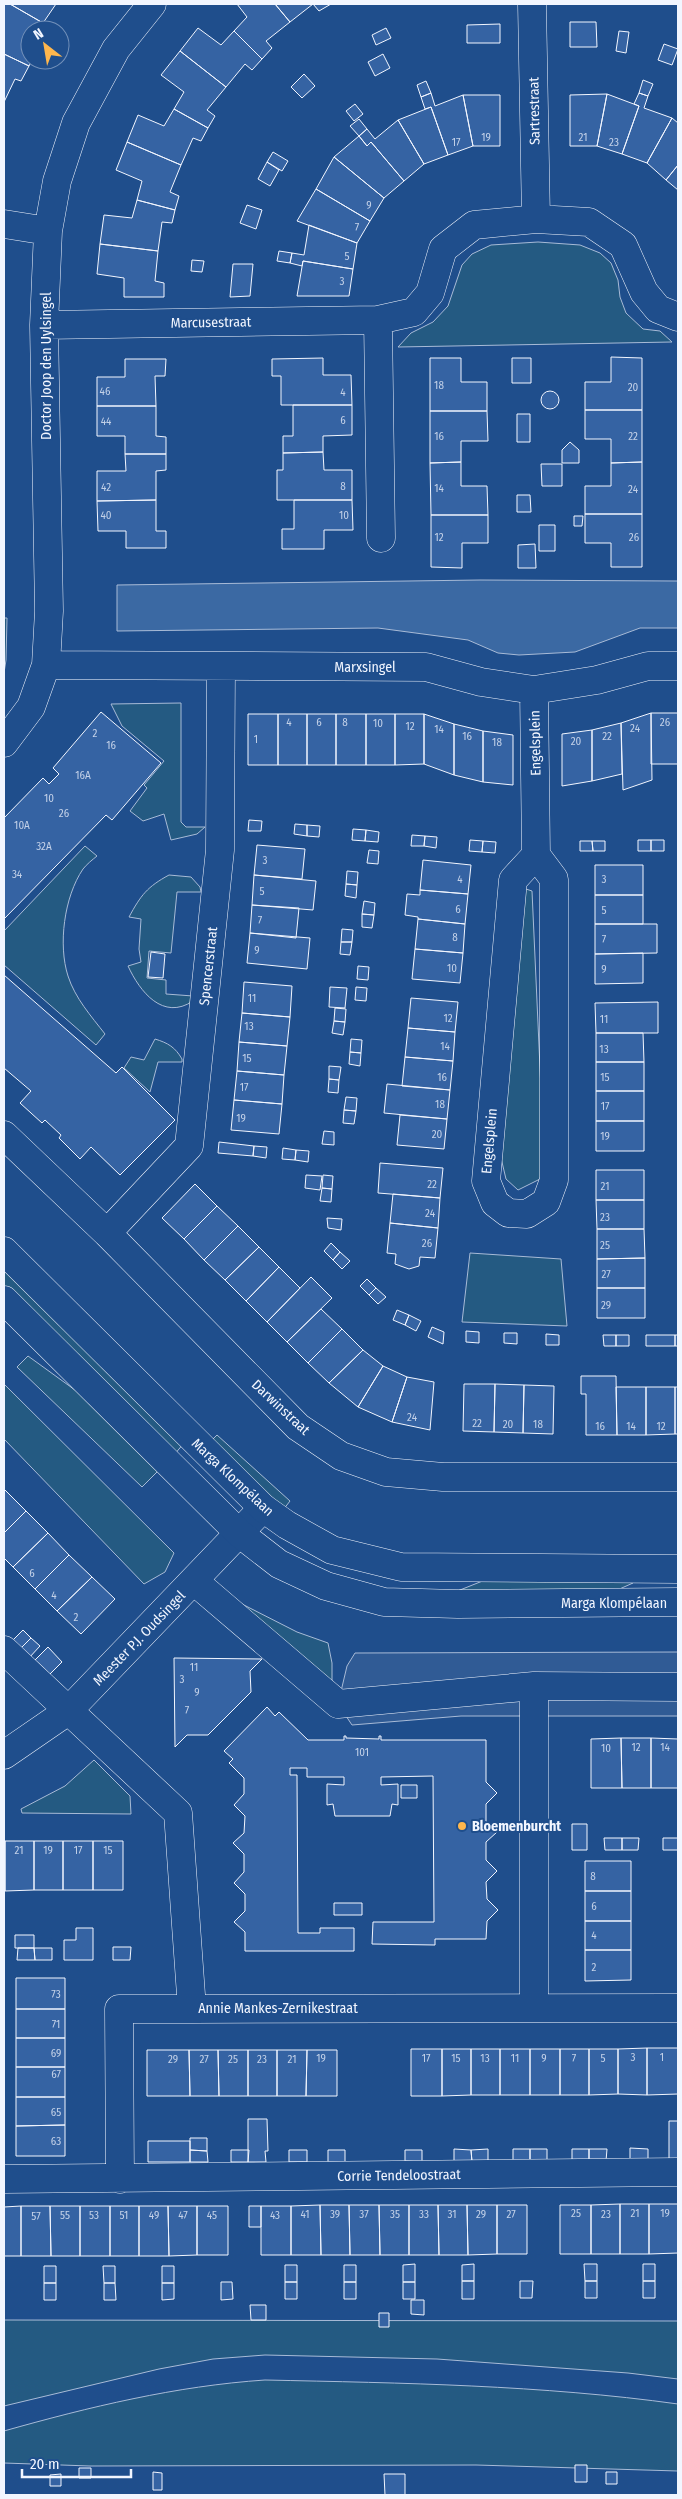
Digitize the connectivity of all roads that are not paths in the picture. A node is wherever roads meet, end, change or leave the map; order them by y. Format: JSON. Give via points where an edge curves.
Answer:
{"nodes":[{"id":1,"x":152,"y":4,"type":"edge"},
{"id":2,"x":532,"y":4,"type":"edge"},
{"id":3,"x":536,"y":218,"type":"junction"},
{"id":4,"x":4,"y":224,"type":"edge"},
{"id":5,"x":48,"y":231,"type":"junction"},
{"id":6,"x":678,"y":317,"type":"edge"},
{"id":7,"x":378,"y":320,"type":"junction"},
{"id":8,"x":44,"y":325,"type":"junction"},
{"id":9,"x":381,"y":538,"type":"dead end"},
{"id":10,"x":46,"y":665,"type":"junction"},
{"id":11,"x":221,"y":666,"type":"junction"},
{"id":12,"x":678,"y":666,"type":"edge"},
{"id":13,"x":534,"y":690,"type":"junction"},
{"id":14,"x":4,"y":743,"type":"edge"},
{"id":15,"x":536,"y":855,"type":"junction"},
{"id":16,"x":4,"y":1135,"type":"edge"},
{"id":17,"x":108,"y":1233,"type":"junction"},
{"id":18,"x":4,"y":1251,"type":"edge"},
{"id":19,"x":4,"y":1300,"type":"edge"},
{"id":20,"x":678,"y":1476,"type":"edge"},
{"id":21,"x":263,"y":1508,"type":"junction"},
{"id":22,"x":239,"y":1533,"type":"junction"},
{"id":23,"x":678,"y":1569,"type":"edge"},
{"id":24,"x":194,"y":1581,"type":"junction"},
{"id":25,"x":678,"y":1602,"type":"edge"},
{"id":26,"x":4,"y":1650,"type":"edge"},
{"id":27,"x":534,"y":1686,"type":"junction"},
{"id":28,"x":678,"y":1687,"type":"edge"},
{"id":29,"x":68,"y":1711,"type":"junction"},
{"id":30,"x":4,"y":1755,"type":"edge"},
{"id":31,"x":534,"y":2008,"type":"junction"},
{"id":32,"x":678,"y":2008,"type":"edge"},
{"id":33,"x":192,"y":2009,"type":"junction"},
{"id":34,"x":678,"y":2172,"type":"edge"},
{"id":35,"x":4,"y":2179,"type":"edge"},
{"id":36,"x":120,"y":2179,"type":"junction"}],
"edges":[{"from":1,"to":5,"type":"street","name":"Doctor Joop den Uylsingel","via":[[116,49],[76,122],[57,181]]},
{"from":2,"to":3,"type":"street","name":"Sartrestraat"},
{"from":3,"to":6,"type":"street","name":"Marcusestraat","via":[[589,222],[623,245],[644,292],[658,308]]},
{"from":3,"to":7,"type":"street","name":"Marcusestraat","via":[[474,225],[443,249],[430,293],[414,312]]},
{"from":4,"to":5,"type":"street"},
{"from":5,"to":8,"type":"street","name":"Doctor Joop den Uylsingel"},
{"from":7,"to":8,"type":"street","name":"Marcusestraat"},
{"from":7,"to":9,"type":"street"},
{"from":8,"to":10,"type":"street","name":"Doctor Joop den Uylsingel","via":[[49,610]]},
{"from":10,"to":11,"type":"street","name":"Marxsingel"},
{"from":10,"to":14,"type":"street","name":"Doctor Joop den Uylsingel","via":[[31,707]]},
{"from":11,"to":13,"type":"street","name":"Marxsingel","via":[[426,667],[481,682]]},
{"from":11,"to":17,"type":"street","name":"Spencerstraat","via":[[220,850],[189,1146]]},
{"from":12,"to":13,"type":"street","name":"Marxsingel","via":[[648,666],[597,680]]},
{"from":13,"to":15,"type":"street","name":"Engelsplein"},
{"from":15,"to":15,"type":"street","name":"Engelsplein","via":[[554,880],[554,1180],[546,1202],[527,1214],[508,1213],[495,1203],[486,1182],[513,880]]},
{"from":16,"to":17,"type":"street","name":"Darwinstraat"},
{"from":17,"to":20,"type":"street","name":"Darwinstraat","via":[[298,1427],[341,1456],[386,1472],[443,1477]]},
{"from":18,"to":21,"type":"street","name":"Marga Klompélaan"},
{"from":19,"to":22,"type":"street","name":"Marga Klompélaan"},
{"from":21,"to":22,"type":"street","name":"Meester P.J. Oudsingel"},
{"from":21,"to":23,"type":"street","name":"Marga Klompélaan","via":[[332,1550],[401,1567]]},
{"from":22,"to":24,"type":"street","name":"Meester P.J. Oudsingel"},
{"from":22,"to":25,"type":"street","name":"Marga Klompélaan","via":[[279,1564],[326,1586],[384,1602]]},
{"from":24,"to":27,"type":"street","via":[[338,1704]]},
{"from":24,"to":29,"type":"street","name":"Meester P.J. Oudsingel"},
{"from":26,"to":29,"type":"street","name":"Annie Mankes-Zernikestraat"},
{"from":27,"to":28,"type":"street"},
{"from":27,"to":31,"type":"street"},
{"from":29,"to":30,"type":"street","name":"Meester P.J. Oudsingel"},
{"from":29,"to":33,"type":"street","name":"Annie Mankes-Zernikestraat","via":[[178,1813]]},
{"from":31,"to":32,"type":"street","name":"Annie Mankes-Zernikestraat"},
{"from":31,"to":33,"type":"street","name":"Annie Mankes-Zernikestraat"},
{"from":33,"to":36,"type":"street","via":[[119,2009]]},
{"from":34,"to":36,"type":"street","name":"Corrie Tendeloostraat"},
{"from":35,"to":36,"type":"street","name":"Corrie Tendeloostraat"}]}
